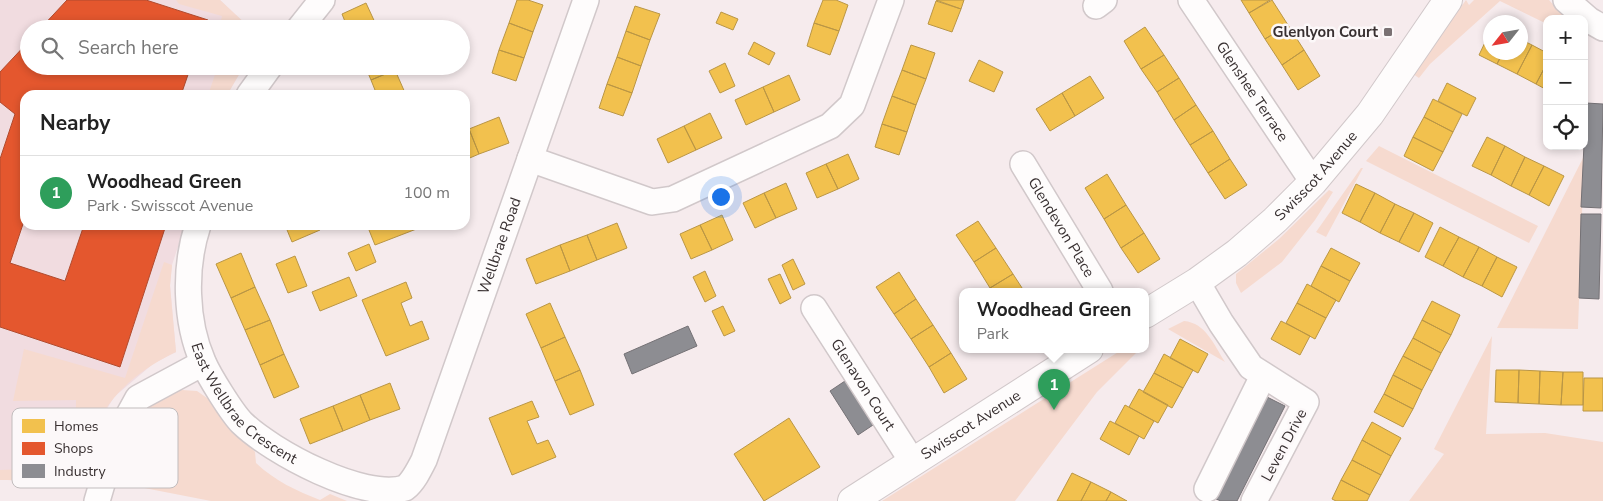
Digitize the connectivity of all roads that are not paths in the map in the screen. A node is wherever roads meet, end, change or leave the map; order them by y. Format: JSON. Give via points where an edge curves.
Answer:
{"nodes":[{"id":1,"x":322,"y":0,"type":"edge"},
{"id":2,"x":586,"y":0,"type":"edge"},
{"id":3,"x":891,"y":0,"type":"edge"},
{"id":4,"x":1191,"y":0,"type":"edge"},
{"id":5,"x":1448,"y":0,"type":"edge"},
{"id":6,"x":1566,"y":0,"type":"edge"},
{"id":7,"x":306,"y":20,"type":"edge"},
{"id":8,"x":1603,"y":28,"type":"edge"},
{"id":9,"x":263,"y":75,"type":"edge"},
{"id":10,"x":253,"y":90,"type":"edge"},
{"id":11,"x":530,"y":159,"type":"junction"},
{"id":12,"x":1023,"y":164,"type":"dead end"},
{"id":13,"x":1313,"y":182,"type":"junction"},
{"id":14,"x":197,"y":230,"type":"edge"},
{"id":15,"x":1197,"y":282,"type":"junction"},
{"id":16,"x":1098,"y":288,"type":"edge"},
{"id":17,"x":814,"y":308,"type":"dead end"},
{"id":18,"x":1149,"y":312,"type":"edge"},
{"id":19,"x":1083,"y":353,"type":"edge"},
{"id":20,"x":203,"y":363,"type":"junction"},
{"id":21,"x":1263,"y":376,"type":"junction"},
{"id":22,"x":132,"y":408,"type":"edge"},
{"id":23,"x":912,"y":461,"type":"junction"},
{"id":24,"x":101,"y":488,"type":"edge"},
{"id":25,"x":405,"y":488,"type":"joint"},
{"id":26,"x":1207,"y":489,"type":"dead end"},
{"id":27,"x":97,"y":501,"type":"edge"},
{"id":28,"x":852,"y":501,"type":"edge"},
{"id":29,"x":1254,"y":501,"type":"edge"}],
"edges":[{"from":1,"to":7,"type":"street"},
{"from":2,"to":11,"type":"street","name":"Wellbrae Road"},
{"from":3,"to":11,"type":"street","via":[[852,105],[842,116],[830,126],[673,199],[652,202]]},
{"from":4,"to":13,"type":"street","name":"Glenshee Terrace"},
{"from":5,"to":13,"type":"street","name":"Swisscot Avenue","via":[[1370,114]]},
{"from":6,"to":8,"type":"street"},
{"from":9,"to":10,"type":"street"},
{"from":11,"to":25,"type":"street","name":"Wellbrae Road","via":[[424,460]]},
{"from":12,"to":16,"type":"street","name":"Glendevon Place"},
{"from":13,"to":15,"type":"street","name":"Swisscot Avenue","via":[[1237,253]]},
{"from":14,"to":20,"type":"street","name":"East Wellbrae Crescent","via":[[188,292],[193,332]]},
{"from":15,"to":18,"type":"street","name":"Swisscot Avenue"},
{"from":15,"to":21,"type":"street","name":"Leven Drive","via":[[1251,367]]},
{"from":17,"to":23,"type":"street","name":"Glenavon Court"},
{"from":19,"to":23,"type":"street","name":"Swisscot Avenue"},
{"from":20,"to":22,"type":"street","via":[[138,398]]},
{"from":20,"to":25,"type":"street","name":"East Wellbrae Crescent","via":[[241,422],[284,458],[349,492],[388,496]]},
{"from":21,"to":26,"type":"street"},
{"from":21,"to":29,"type":"street","name":"Leven Drive","via":[[1306,402]]},
{"from":23,"to":28,"type":"street","name":"Swisscot Avenue"},
{"from":24,"to":27,"type":"street"}]}
